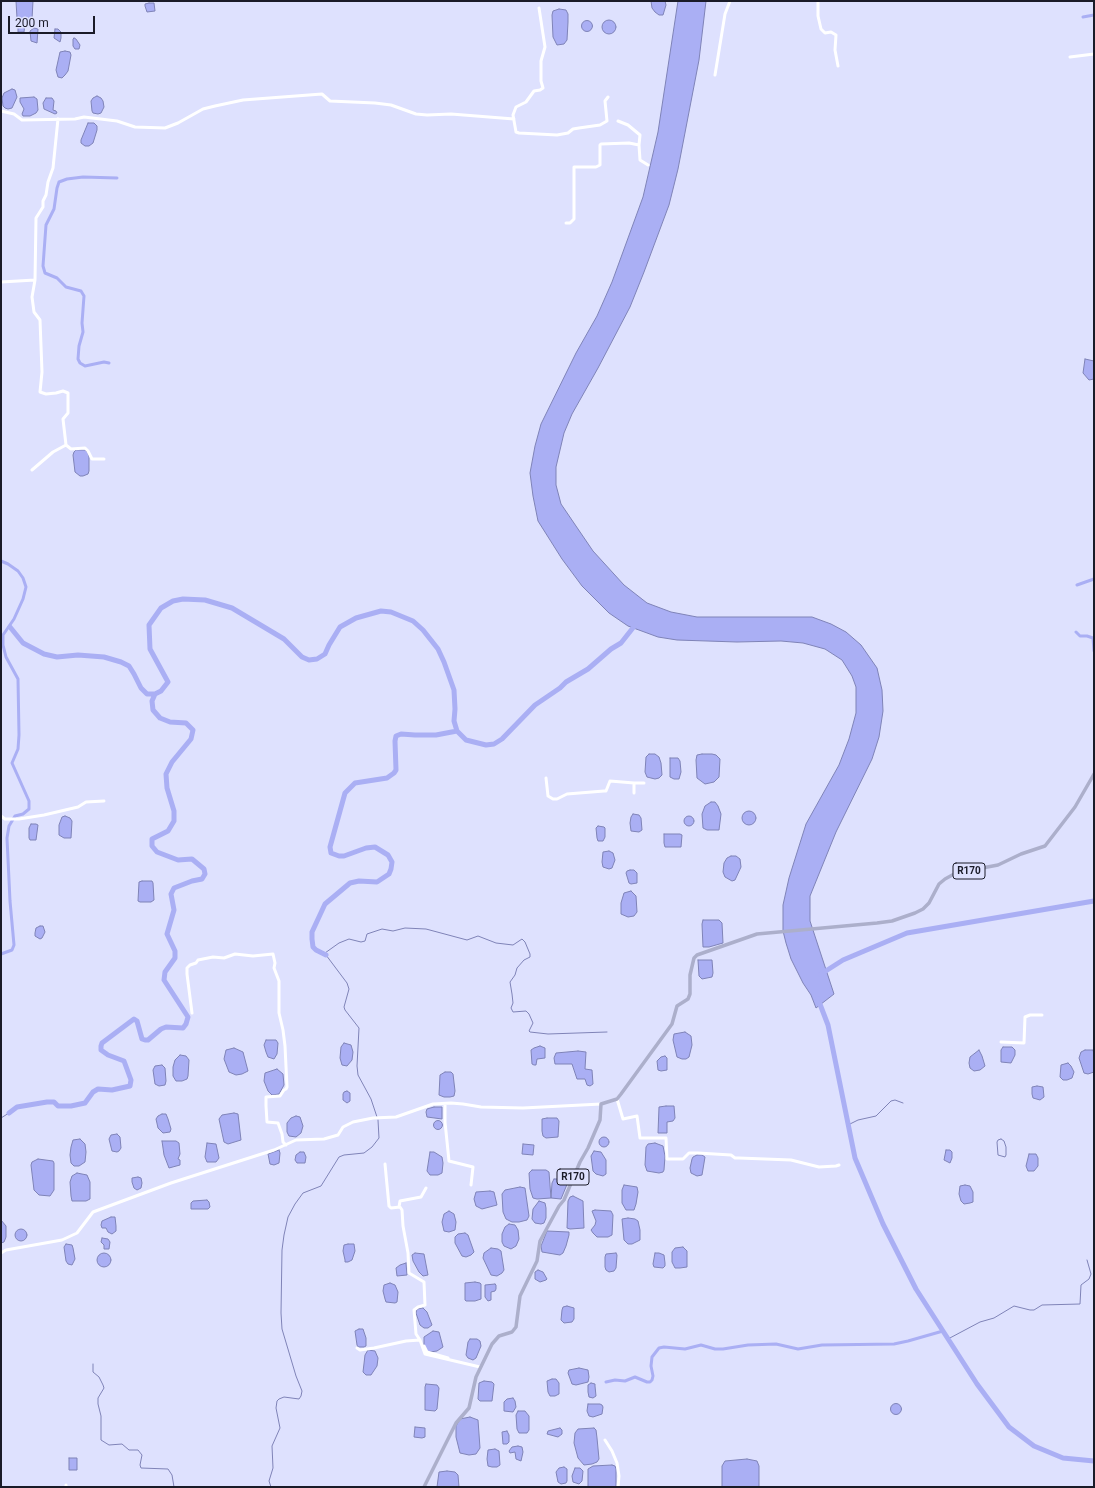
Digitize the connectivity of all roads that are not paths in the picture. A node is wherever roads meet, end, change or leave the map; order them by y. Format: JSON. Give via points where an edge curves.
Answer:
{"nodes":[{"id":1,"x":730,"y":1,"type":"edge"},
{"id":2,"x":818,"y":1,"type":"edge"},
{"id":3,"x":539,"y":8,"type":"dead end"},
{"id":4,"x":1094,"y":54,"type":"edge"},
{"id":5,"x":1070,"y":57,"type":"dead end"},
{"id":6,"x":838,"y":66,"type":"dead end"},
{"id":7,"x":715,"y":75,"type":"dead end"},
{"id":8,"x":608,"y":96,"type":"dead end"},
{"id":9,"x":1,"y":111,"type":"edge"},
{"id":10,"x":514,"y":118,"type":"junction"},
{"id":11,"x":58,"y":119,"type":"junction"},
{"id":12,"x":618,"y":121,"type":"dead end"},
{"id":13,"x":640,"y":145,"type":"junction"},
{"id":14,"x":648,"y":165,"type":"dead end"},
{"id":15,"x":566,"y":223,"type":"dead end"},
{"id":16,"x":35,"y":280,"type":"junction"},
{"id":17,"x":1,"y":282,"type":"edge"},
{"id":18,"x":66,"y":444,"type":"junction"},
{"id":19,"x":104,"y":459,"type":"dead end"},
{"id":20,"x":32,"y":470,"type":"dead end"},
{"id":21,"x":1094,"y":774,"type":"edge"},
{"id":22,"x":546,"y":778,"type":"dead end"},
{"id":23,"x":634,"y":783,"type":"junction"},
{"id":24,"x":644,"y":783,"type":"dead end"},
{"id":25,"x":634,"y":793,"type":"dead end"},
{"id":26,"x":104,"y":802,"type":"dead end"},
{"id":27,"x":1,"y":816,"type":"edge"},
{"id":28,"x":192,"y":1013,"type":"dead end"},
{"id":29,"x":1042,"y":1015,"type":"dead end"},
{"id":30,"x":1001,"y":1042,"type":"dead end"},
{"id":31,"x":617,"y":1099,"type":"junction"},
{"id":32,"x":445,"y":1104,"type":"junction"},
{"id":33,"x":601,"y":1104,"type":"junction"},
{"id":34,"x":286,"y":1145,"type":"junction"},
{"id":35,"x":385,"y":1164,"type":"dead end"},
{"id":36,"x":839,"y":1165,"type":"dead end"},
{"id":37,"x":470,"y":1185,"type":"dead end"},
{"id":38,"x":426,"y":1188,"type":"dead end"},
{"id":39,"x":399,"y":1207,"type":"junction"},
{"id":40,"x":1,"y":1253,"type":"edge"},
{"id":41,"x":420,"y":1340,"type":"junction"},
{"id":42,"x":357,"y":1348,"type":"dead end"},
{"id":43,"x":480,"y":1367,"type":"junction"},
{"id":44,"x":605,"y":1440,"type":"dead end"},
{"id":45,"x":424,"y":1487,"type":"edge"},
{"id":46,"x":618,"y":1487,"type":"edge"}],
"edges":[{"from":1,"to":7,"type":"street","via":[[725,14]]},
{"from":2,"to":6,"type":"street","via":[[821,29],[836,35]]},
{"from":3,"to":10,"type":"street","via":[[544,46],[541,60],[543,88],[534,91],[526,102],[516,107]]},
{"from":4,"to":5,"type":"street"},
{"from":8,"to":10,"type":"street","via":[[605,101],[606,122],[573,129],[564,134],[519,134],[516,132]]},
{"from":9,"to":11,"type":"street","via":[[14,114],[22,120]]},
{"from":10,"to":11,"type":"street","via":[[416,114],[391,105],[330,101],[322,94],[243,100],[215,106],[203,109],[165,128],[135,127],[117,121],[84,118]]},
{"from":11,"to":16,"type":"street","via":[[53,168],[43,207],[36,218]]},
{"from":12,"to":13,"type":"street","via":[[640,135]]},
{"from":13,"to":14,"type":"street","via":[[640,160]]},
{"from":13,"to":15,"type":"street","via":[[601,144],[600,165],[574,167],[574,219]]},
{"from":16,"to":17,"type":"street"},
{"from":16,"to":18,"type":"street","via":[[32,291],[34,314],[40,322],[40,392],[68,392],[68,413],[63,419]]},
{"from":18,"to":19,"type":"street","via":[[71,449],[85,448],[92,459]]},
{"from":18,"to":20,"type":"street"},
{"from":21,"to":31,"type":"main road","number":"R170","via":[[1075,807],[1046,846],[998,865],[956,873],[939,884],[929,903],[904,917],[877,923],[757,934],[697,954],[690,975],[688,999],[677,1006],[670,1028]]},
{"from":22,"to":23,"type":"street","via":[[548,796],[551,799],[567,794],[604,791],[610,781]]},
{"from":23,"to":24,"type":"street"},
{"from":23,"to":25,"type":"street"},
{"from":26,"to":27,"type":"street","via":[[86,802],[78,807],[19,819]]},
{"from":28,"to":34,"type":"street","via":[[187,968],[198,960],[213,957],[273,954],[278,981],[279,1013],[284,1030],[286,1089],[280,1096],[266,1097],[267,1122],[278,1123]]},
{"from":29,"to":30,"type":"street","via":[[1025,1017],[1024,1043]]},
{"from":31,"to":33,"type":"main road"},
{"from":31,"to":36,"type":"street","via":[[623,1119],[637,1116],[640,1138],[666,1138],[667,1160],[683,1159],[689,1153],[698,1153],[731,1155],[735,1158],[791,1160],[819,1167]]},
{"from":32,"to":33,"type":"street","via":[[523,1108]]},
{"from":32,"to":34,"type":"street","via":[[433,1104],[396,1117],[353,1122],[343,1127],[338,1134],[296,1140]]},
{"from":32,"to":37,"type":"street","via":[[449,1161],[473,1167]]},
{"from":33,"to":43,"type":"main road","number":"R170","via":[[600,1120],[588,1148],[564,1200],[540,1241],[537,1261],[520,1296],[516,1327],[512,1332],[496,1339]]},
{"from":34,"to":40,"type":"street","via":[[93,1212],[77,1234],[62,1240]]},
{"from":35,"to":39,"type":"street","via":[[389,1206]]},
{"from":38,"to":39,"type":"street","via":[[421,1197],[400,1201]]},
{"from":39,"to":41,"type":"street","via":[[402,1210],[407,1242],[409,1273],[424,1282],[425,1305],[414,1310],[416,1334]]},
{"from":41,"to":42,"type":"street","via":[[360,1350]]},
{"from":41,"to":43,"type":"street","via":[[427,1352]]},
{"from":43,"to":45,"type":"main road","number":"R170","via":[[469,1408],[456,1423]]},
{"from":44,"to":46,"type":"street","via":[[617,1463]]}]}
